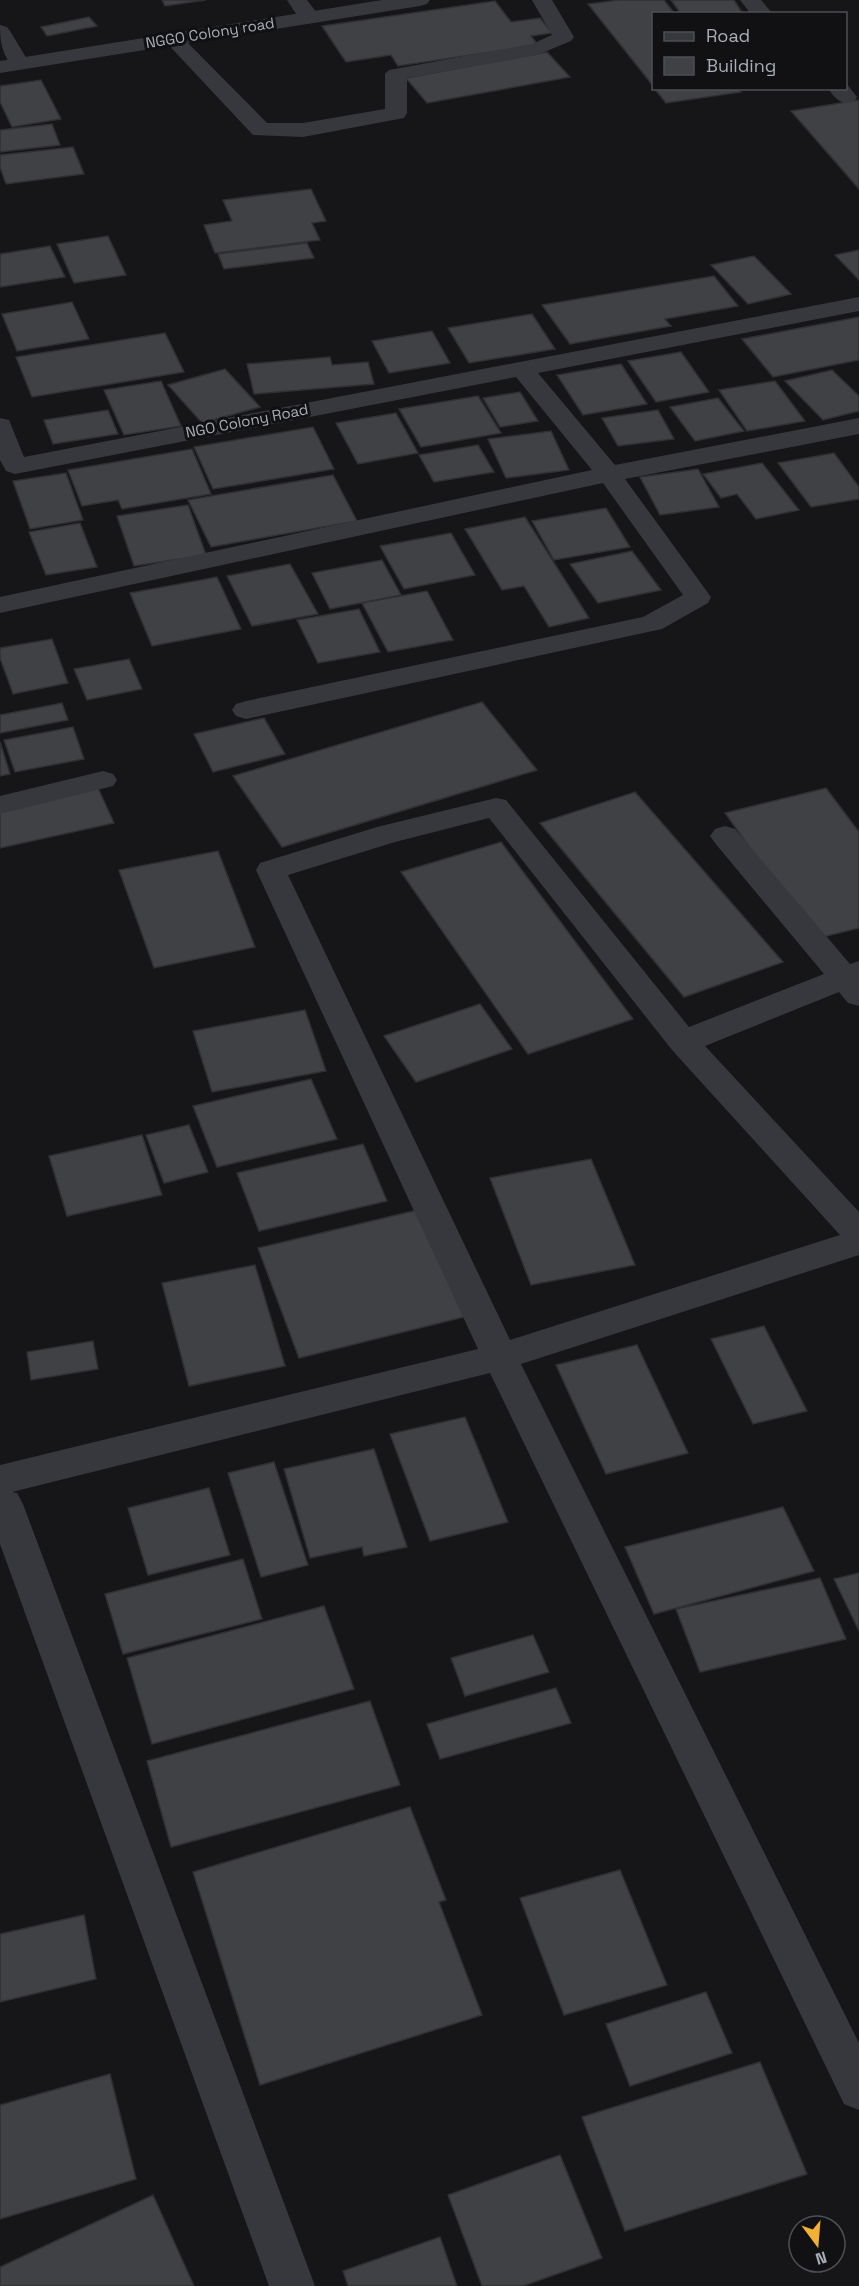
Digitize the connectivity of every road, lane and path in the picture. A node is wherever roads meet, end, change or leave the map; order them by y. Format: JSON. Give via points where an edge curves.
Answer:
{"nodes":[{"id":1,"x":297,"y":0,"type":"edge"},
{"id":2,"x":420,"y":0,"type":"edge"},
{"id":3,"x":542,"y":0,"type":"edge"},
{"id":4,"x":750,"y":0,"type":"edge"},
{"id":5,"x":761,"y":12,"type":"edge"},
{"id":6,"x":310,"y":17,"type":"junction"},
{"id":7,"x":0,"y":31,"type":"edge"},
{"id":8,"x":173,"y":39,"type":"junction"},
{"id":9,"x":10,"y":65,"type":"edge"},
{"id":10,"x":859,"y":304,"type":"edge"},
{"id":11,"x":521,"y":368,"type":"junction"},
{"id":12,"x":0,"y":425,"type":"edge"},
{"id":13,"x":859,"y":426,"type":"edge"},
{"id":14,"x":609,"y":474,"type":"junction"},
{"id":15,"x":0,"y":605,"type":"edge"},
{"id":16,"x":246,"y":710,"type":"dead end"},
{"id":17,"x":103,"y":780,"type":"dead end"},
{"id":18,"x":0,"y":804,"type":"edge"},
{"id":19,"x":725,"y":836,"type":"dead end"},
{"id":20,"x":854,"y":981,"type":"edge"},
{"id":21,"x":682,"y":1042,"type":"junction"},
{"id":22,"x":859,"y":1234,"type":"edge"},
{"id":23,"x":859,"y":1242,"type":"edge"},
{"id":24,"x":501,"y":1357,"type":"junction"},
{"id":25,"x":1,"y":1492,"type":"edge"},
{"id":26,"x":859,"y":2089,"type":"edge"},
{"id":27,"x":292,"y":2286,"type":"edge"}],
"edges":[{"from":1,"to":6,"type":"street"},
{"from":2,"to":6,"type":"street","name":"NGGO Colony road"},
{"from":3,"to":8,"type":"street","via":[[564,37],[537,49],[396,74],[396,113],[303,130],[261,130]]},
{"from":4,"to":5,"type":"street"},
{"from":6,"to":8,"type":"street","name":"NGGO Colony road"},
{"from":7,"to":9,"type":"street"},
{"from":8,"to":9,"type":"street","name":"NGGO Colony road"},
{"from":10,"to":11,"type":"street"},
{"from":11,"to":12,"type":"street","name":"NGO Colony Road","via":[[15,466]]},
{"from":11,"to":14,"type":"street"},
{"from":13,"to":14,"type":"street"},
{"from":14,"to":15,"type":"street"},
{"from":14,"to":16,"type":"street","via":[[698,597],[652,623]]},
{"from":17,"to":18,"type":"street"},
{"from":19,"to":20,"type":"street"},
{"from":20,"to":21,"type":"street"},
{"from":21,"to":22,"type":"street"},
{"from":21,"to":24,"type":"street","via":[[496,807],[387,834],[271,870]]},
{"from":23,"to":24,"type":"street"},
{"from":24,"to":25,"type":"street"},
{"from":24,"to":26,"type":"street"},
{"from":25,"to":27,"type":"street"}]}
